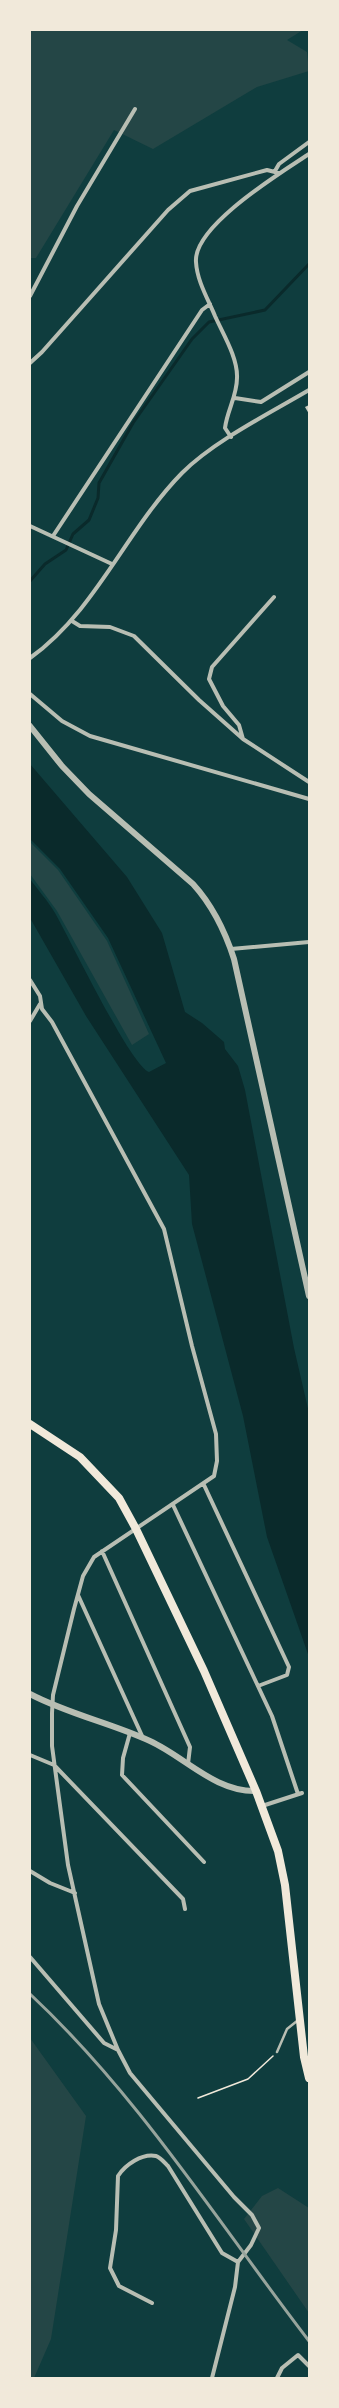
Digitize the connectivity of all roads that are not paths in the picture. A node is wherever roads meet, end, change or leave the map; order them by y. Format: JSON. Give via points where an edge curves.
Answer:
{"nodes":[{"id":1,"x":135,"y":109,"type":"dead end"},
{"id":2,"x":309,"y":142,"type":"edge"},
{"id":3,"x":309,"y":154,"type":"edge"},
{"id":4,"x":277,"y":172,"type":"junction"},
{"id":5,"x":30,"y":296,"type":"edge"},
{"id":6,"x":210,"y":304,"type":"junction"},
{"id":7,"x":30,"y":363,"type":"edge"},
{"id":8,"x":309,"y":372,"type":"edge"},
{"id":9,"x":309,"y":390,"type":"edge"},
{"id":10,"x":235,"y":398,"type":"junction"},
{"id":11,"x":231,"y":437,"type":"junction"},
{"id":12,"x":30,"y":526,"type":"edge"},
{"id":13,"x":53,"y":536,"type":"junction"},
{"id":14,"x":112,"y":564,"type":"junction"},
{"id":15,"x":274,"y":597,"type":"dead end"},
{"id":16,"x":72,"y":621,"type":"junction"},
{"id":17,"x":30,"y":658,"type":"edge"},
{"id":18,"x":30,"y":694,"type":"edge"},
{"id":19,"x":30,"y":726,"type":"edge"},
{"id":20,"x":243,"y":739,"type":"junction"},
{"id":21,"x":309,"y":782,"type":"edge"},
{"id":22,"x":309,"y":799,"type":"edge"},
{"id":23,"x":309,"y":942,"type":"edge"},
{"id":24,"x":231,"y":949,"type":"junction"},
{"id":25,"x":30,"y":980,"type":"edge"},
{"id":26,"x":40,"y":1004,"type":"junction"},
{"id":27,"x":30,"y":1021,"type":"edge"},
{"id":28,"x":309,"y":1296,"type":"edge"},
{"id":29,"x":30,"y":1424,"type":"edge"},
{"id":30,"x":204,"y":1484,"type":"junction"},
{"id":31,"x":173,"y":1505,"type":"junction"},
{"id":32,"x":136,"y":1529,"type":"junction"},
{"id":33,"x":102,"y":1551,"type":"junction"},
{"id":34,"x":78,"y":1596,"type":"junction"},
{"id":35,"x":258,"y":1686,"type":"junction"},
{"id":36,"x":30,"y":1694,"type":"edge"},
{"id":37,"x":53,"y":1704,"type":"junction"},
{"id":38,"x":130,"y":1733,"type":"junction"},
{"id":39,"x":143,"y":1738,"type":"junction"},
{"id":40,"x":30,"y":1755,"type":"edge"},
{"id":41,"x":188,"y":1764,"type":"junction"},
{"id":42,"x":54,"y":1765,"type":"junction"},
{"id":43,"x":256,"y":1792,"type":"junction"},
{"id":44,"x":262,"y":1806,"type":"junction"},
{"id":45,"x":204,"y":1862,"type":"dead end"},
{"id":46,"x":30,"y":1871,"type":"edge"},
{"id":47,"x":75,"y":1893,"type":"junction"},
{"id":48,"x":185,"y":1909,"type":"dead end"},
{"id":49,"x":30,"y":1956,"type":"edge"},
{"id":50,"x":300,"y":2020,"type":"junction"},
{"id":51,"x":118,"y":2050,"type":"junction"},
{"id":52,"x":277,"y":2052,"type":"road end"},
{"id":53,"x":309,"y":2078,"type":"edge"},
{"id":54,"x":238,"y":2262,"type":"junction"},
{"id":55,"x":152,"y":2304,"type":"dead end"},
{"id":56,"x":309,"y":2366,"type":"edge"},
{"id":57,"x":212,"y":2378,"type":"edge"},
{"id":58,"x":277,"y":2378,"type":"edge"}],
"edges":[{"from":1,"to":5,"type":"street","via":[[77,206]]},
{"from":2,"to":4,"type":"street","via":[[280,164]]},
{"from":3,"to":4,"type":"street"},
{"from":4,"to":6,"type":"street","via":[[210,228],[196,261],[199,280]]},
{"from":4,"to":7,"type":"street","via":[[267,170],[190,192],[168,210]]},
{"from":6,"to":10,"type":"street","via":[[233,358],[238,377]]},
{"from":6,"to":13,"type":"street","via":[[202,310]]},
{"from":8,"to":10,"type":"street","via":[[261,402]]},
{"from":9,"to":11,"type":"street"},
{"from":10,"to":11,"type":"street","via":[[225,428]]},
{"from":11,"to":14,"type":"street","via":[[196,460],[181,474]]},
{"from":12,"to":13,"type":"street"},
{"from":13,"to":14,"type":"street"},
{"from":14,"to":16,"type":"street"},
{"from":15,"to":20,"type":"street","via":[[212,667],[209,674],[209,679],[223,706],[240,725]]},
{"from":16,"to":17,"type":"street"},
{"from":16,"to":20,"type":"street","via":[[80,626],[110,627],[134,636],[198,700]]},
{"from":18,"to":22,"type":"street","via":[[62,721],[90,736]]},
{"from":19,"to":24,"type":"street","via":[[62,766],[89,794],[207,899]]},
{"from":20,"to":21,"type":"street"},
{"from":23,"to":24,"type":"street"},
{"from":24,"to":28,"type":"street"},
{"from":25,"to":26,"type":"street","via":[[40,996]]},
{"from":26,"to":27,"type":"street"},
{"from":26,"to":30,"type":"street","via":[[164,1229],[216,1434],[217,1461],[214,1476]]},
{"from":29,"to":32,"type":"main road","via":[[80,1456],[119,1498]]},
{"from":30,"to":31,"type":"street"},
{"from":30,"to":35,"type":"street","via":[[289,1667],[287,1675]]},
{"from":31,"to":32,"type":"street"},
{"from":31,"to":35,"type":"street"},
{"from":32,"to":33,"type":"street"},
{"from":32,"to":43,"type":"main road","via":[[204,1671]]},
{"from":33,"to":34,"type":"street","via":[[87,1567]]},
{"from":33,"to":41,"type":"street","via":[[190,1747]]},
{"from":34,"to":37,"type":"street"},
{"from":34,"to":39,"type":"street"},
{"from":35,"to":44,"type":"street","via":[[272,1716],[300,1793]]},
{"from":36,"to":37,"type":"street"},
{"from":37,"to":38,"type":"street"},
{"from":37,"to":42,"type":"street"},
{"from":38,"to":39,"type":"street"},
{"from":38,"to":45,"type":"street","via":[[123,1758],[122,1776]]},
{"from":39,"to":41,"type":"street"},
{"from":40,"to":42,"type":"street"},
{"from":41,"to":43,"type":"street","via":[[233,1789]]},
{"from":42,"to":47,"type":"street","via":[[68,1865]]},
{"from":42,"to":48,"type":"street","via":[[183,1899]]},
{"from":43,"to":44,"type":"main road"},
{"from":44,"to":50,"type":"main road","via":[[278,1851],[285,1885]]},
{"from":46,"to":47,"type":"street"},
{"from":47,"to":51,"type":"street","via":[[99,2004]]},
{"from":49,"to":51,"type":"street","via":[[104,2043]]},
{"from":50,"to":52,"type":"lane","via":[[287,2029]]},
{"from":50,"to":53,"type":"main road"},
{"from":51,"to":54,"type":"street","via":[[130,2073],[252,2216],[258,2228],[251,2245]]},
{"from":54,"to":55,"type":"street","via":[[222,2253],[168,2166],[157,2156],[137,2159],[118,2176],[118,2210],[110,2268],[119,2286]]},
{"from":54,"to":57,"type":"street","via":[[235,2287]]},
{"from":56,"to":58,"type":"street","via":[[298,2355],[282,2368]]}]}
